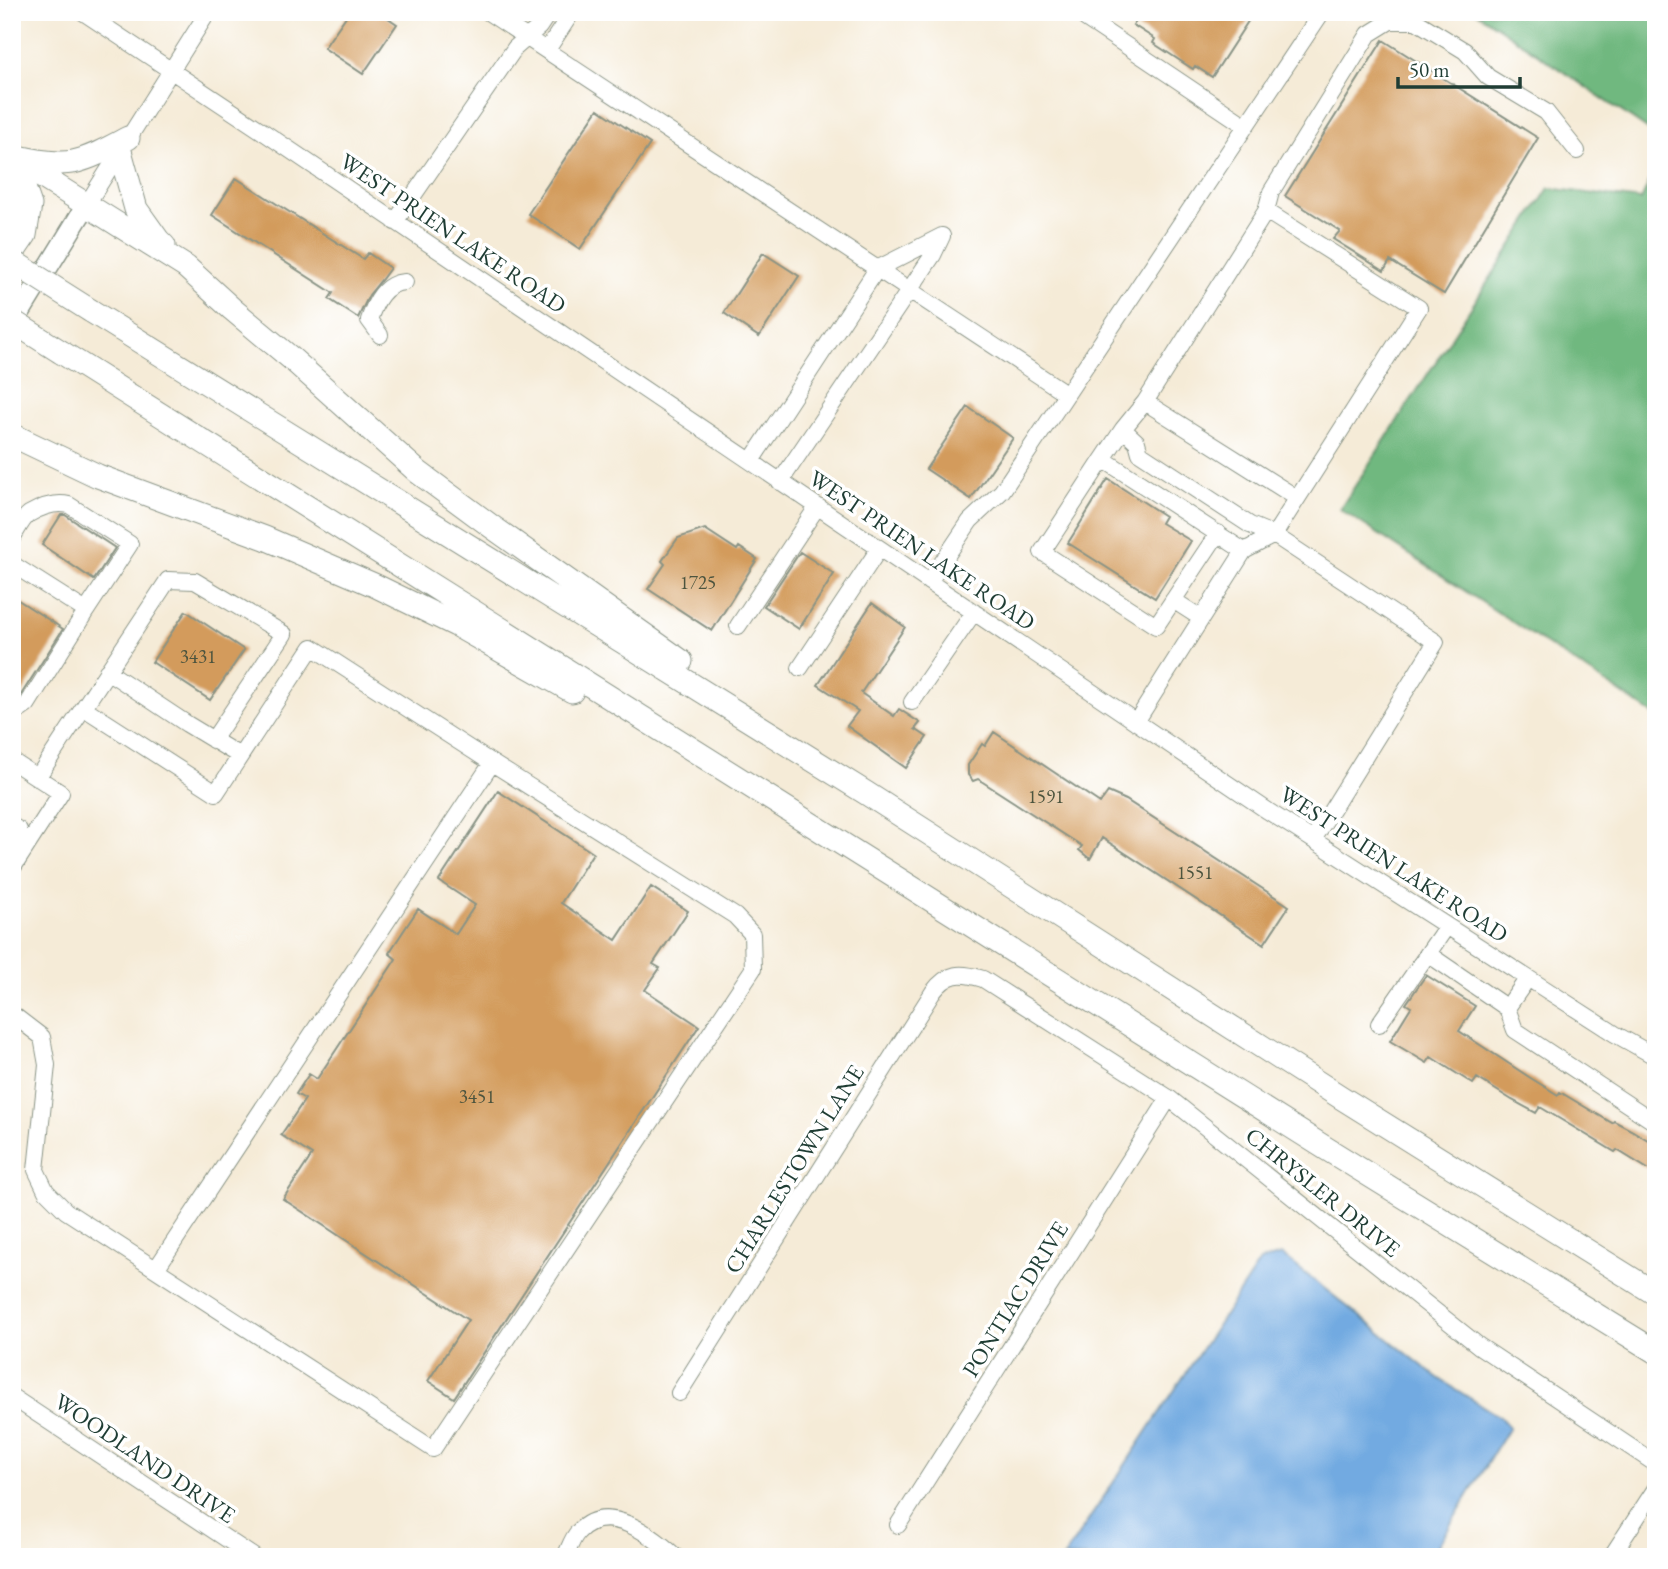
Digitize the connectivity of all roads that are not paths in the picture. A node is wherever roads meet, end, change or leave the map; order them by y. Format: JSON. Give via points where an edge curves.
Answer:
{"nodes":[{"id":1,"x":83,"y":12,"type":"edge"},
{"id":2,"x":208,"y":12,"type":"edge"},
{"id":3,"x":488,"y":12,"type":"edge"},
{"id":4,"x":549,"y":12,"type":"edge"},
{"id":5,"x":572,"y":12,"type":"edge"},
{"id":6,"x":1079,"y":12,"type":"edge"},
{"id":7,"x":1322,"y":12,"type":"edge"},
{"id":8,"x":527,"y":38,"type":"junction"},
{"id":9,"x":547,"y":50,"type":"junction"},
{"id":10,"x":170,"y":70,"type":"junction"},
{"id":11,"x":1246,"y":126,"type":"junction"},
{"id":12,"x":124,"y":144,"type":"junction"},
{"id":13,"x":1577,"y":151,"type":"dead end"},
{"id":14,"x":12,"y":157,"type":"edge"},
{"id":15,"x":12,"y":172,"type":"edge"},
{"id":16,"x":88,"y":204,"type":"junction"},
{"id":17,"x":1266,"y":211,"type":"junction"},
{"id":18,"x":395,"y":222,"type":"junction"},
{"id":19,"x":12,"y":254,"type":"edge"},
{"id":20,"x":12,"y":261,"type":"edge"},
{"id":21,"x":186,"y":267,"type":"junction"},
{"id":22,"x":877,"y":269,"type":"junction"},
{"id":23,"x":405,"y":282,"type":"dead end"},
{"id":24,"x":909,"y":290,"type":"junction"},
{"id":25,"x":12,"y":324,"type":"edge"},
{"id":26,"x":380,"y":335,"type":"dead end"},
{"id":27,"x":1067,"y":394,"type":"junction"},
{"id":28,"x":1145,"y":402,"type":"junction"},
{"id":29,"x":1123,"y":429,"type":"junction"},
{"id":30,"x":16,"y":439,"type":"edge"},
{"id":31,"x":1103,"y":459,"type":"junction"},
{"id":32,"x":751,"y":461,"type":"junction"},
{"id":33,"x":780,"y":482,"type":"junction"},
{"id":34,"x":1297,"y":498,"type":"junction"},
{"id":35,"x":817,"y":507,"type":"junction"},
{"id":36,"x":1218,"y":533,"type":"junction"},
{"id":37,"x":1274,"y":535,"type":"junction"},
{"id":38,"x":12,"y":538,"type":"edge"},
{"id":39,"x":879,"y":549,"type":"junction"},
{"id":40,"x":1244,"y":551,"type":"junction"},
{"id":41,"x":12,"y":564,"type":"edge"},
{"id":42,"x":929,"y":582,"type":"junction"},
{"id":43,"x":1173,"y":600,"type":"junction"},
{"id":44,"x":86,"y":611,"type":"junction"},
{"id":45,"x":974,"y":612,"type":"junction"},
{"id":46,"x":1202,"y":618,"type":"junction"},
{"id":47,"x":738,"y":626,"type":"dead end"},
{"id":48,"x":284,"y":634,"type":"junction"},
{"id":49,"x":312,"y":647,"type":"junction"},
{"id":50,"x":800,"y":668,"type":"dead end"},
{"id":51,"x":107,"y":671,"type":"junction"},
{"id":52,"x":912,"y":702,"type":"dead end"},
{"id":53,"x":83,"y":708,"type":"junction"},
{"id":54,"x":12,"y":713,"type":"edge"},
{"id":55,"x":639,"y":716,"type":"junction"},
{"id":56,"x":1136,"y":722,"type":"junction"},
{"id":57,"x":213,"y":740,"type":"junction"},
{"id":58,"x":240,"y":757,"type":"junction"},
{"id":59,"x":12,"y":761,"type":"edge"},
{"id":60,"x":492,"y":763,"type":"junction"},
{"id":61,"x":37,"y":778,"type":"junction"},
{"id":62,"x":866,"y":793,"type":"junction"},
{"id":63,"x":12,"y":826,"type":"edge"},
{"id":64,"x":1312,"y":840,"type":"junction"},
{"id":65,"x":12,"y":841,"type":"edge"},
{"id":66,"x":12,"y":869,"type":"edge"},
{"id":67,"x":1447,"y":926,"type":"junction"},
{"id":68,"x":1428,"y":954,"type":"junction"},
{"id":69,"x":953,"y":975,"type":"joint"},
{"id":70,"x":1528,"y":978,"type":"junction"},
{"id":71,"x":1507,"y":1008,"type":"junction"},
{"id":72,"x":12,"y":1014,"type":"edge"},
{"id":73,"x":1379,"y":1024,"type":"dead end"},
{"id":74,"x":1656,"y":1057,"type":"edge"},
{"id":75,"x":1169,"y":1098,"type":"junction"},
{"id":76,"x":1656,"y":1122,"type":"edge"},
{"id":77,"x":156,"y":1269,"type":"junction"},
{"id":78,"x":1656,"y":1294,"type":"edge"},
{"id":79,"x":1656,"y":1352,"type":"edge"},
{"id":80,"x":679,"y":1393,"type":"dead end"},
{"id":81,"x":12,"y":1397,"type":"edge"},
{"id":82,"x":1656,"y":1464,"type":"edge"},
{"id":83,"x":1656,"y":1488,"type":"edge"},
{"id":84,"x":898,"y":1525,"type":"dead end"},
{"id":85,"x":254,"y":1557,"type":"edge"},
{"id":86,"x":565,"y":1557,"type":"edge"},
{"id":87,"x":676,"y":1557,"type":"edge"},
{"id":88,"x":1611,"y":1557,"type":"edge"}],
"edges":[{"from":1,"to":10,"type":"street","name":"WEST PRIEN LAKE ROAD"},
{"from":2,"to":10,"type":"street"},
{"from":3,"to":8,"type":"street"},
{"from":4,"to":8,"type":"street"},
{"from":5,"to":9,"type":"street"},
{"from":6,"to":11,"type":"street"},
{"from":7,"to":11,"type":"street"},
{"from":8,"to":9,"type":"street"},
{"from":8,"to":18,"type":"street","via":[[515,48]]},
{"from":9,"to":22,"type":"street"},
{"from":10,"to":12,"type":"street"},
{"from":10,"to":18,"type":"street","name":"WEST PRIEN LAKE ROAD"},
{"from":11,"to":27,"type":"street"},
{"from":12,"to":14,"type":"highway","via":[[72,162]]},
{"from":12,"to":16,"type":"street"},
{"from":12,"to":21,"type":"highway","via":[[136,209],[158,240]]},
{"from":13,"to":17,"type":"street","via":[[1546,112],[1489,76],[1465,51],[1416,21],[1390,21],[1369,34],[1271,192]]},
{"from":14,"to":16,"type":"highway"},
{"from":15,"to":19,"type":"highway","via":[[22,182],[30,205],[25,235]]},
{"from":16,"to":21,"type":"highway"},
{"from":16,"to":25,"type":"main road"},
{"from":17,"to":28,"type":"street"},
{"from":17,"to":34,"type":"street","via":[[1419,308]]},
{"from":18,"to":32,"type":"street","name":"WEST PRIEN LAKE ROAD"},
{"from":20,"to":62,"type":"highway","bridge":true},
{"from":21,"to":62,"type":"highway","via":[[418,472]]},
{"from":22,"to":24,"type":"street"},
{"from":22,"to":24,"type":"street","via":[[942,236]]},
{"from":22,"to":32,"type":"street"},
{"from":23,"to":26,"type":"street","via":[[394,282],[373,307],[369,320]]},
{"from":24,"to":27,"type":"street"},
{"from":24,"to":33,"type":"street"},
{"from":25,"to":55,"type":"highway","bridge":true},
{"from":27,"to":42,"type":"street","via":[[1002,491],[970,521]]},
{"from":28,"to":29,"type":"street"},
{"from":28,"to":34,"type":"street"},
{"from":29,"to":31,"type":"street"},
{"from":29,"to":37,"type":"street","via":[[1137,442],[1140,453],[1250,525]]},
{"from":30,"to":55,"type":"highway","via":[[374,585],[572,691]]},
{"from":31,"to":36,"type":"street"},
{"from":31,"to":43,"type":"street","via":[[1042,552],[1156,626]]},
{"from":32,"to":33,"type":"street","name":"WEST PRIEN LAKE ROAD"},
{"from":33,"to":35,"type":"street","name":"WEST PRIEN LAKE ROAD"},
{"from":34,"to":37,"type":"street"},
{"from":35,"to":39,"type":"street","name":"WEST PRIEN LAKE ROAD"},
{"from":35,"to":47,"type":"street"},
{"from":36,"to":40,"type":"street"},
{"from":36,"to":43,"type":"street"},
{"from":37,"to":40,"type":"street"},
{"from":37,"to":64,"type":"street","via":[[1436,642]]},
{"from":38,"to":44,"type":"street","via":[[27,515],[60,503],[130,544]]},
{"from":39,"to":42,"type":"street","name":"WEST PRIEN LAKE ROAD"},
{"from":39,"to":50,"type":"street"},
{"from":40,"to":46,"type":"street"},
{"from":41,"to":44,"type":"street"},
{"from":42,"to":45,"type":"street","name":"WEST PRIEN LAKE ROAD"},
{"from":43,"to":46,"type":"street"},
{"from":44,"to":54,"type":"street","via":[[27,705]]},
{"from":45,"to":52,"type":"street"},
{"from":45,"to":56,"type":"street","name":"WEST PRIEN LAKE ROAD"},
{"from":46,"to":56,"type":"street"},
{"from":48,"to":49,"type":"street"},
{"from":48,"to":51,"type":"street","via":[[195,581],[167,580]]},
{"from":48,"to":57,"type":"street"},
{"from":49,"to":58,"type":"street"},
{"from":49,"to":60,"type":"street"},
{"from":51,"to":53,"type":"street"},
{"from":51,"to":57,"type":"street"},
{"from":53,"to":58,"type":"street","via":[[216,793]]},
{"from":53,"to":61,"type":"street"},
{"from":55,"to":79,"type":"highway"},
{"from":56,"to":64,"type":"street","name":"WEST PRIEN LAKE ROAD"},
{"from":57,"to":58,"type":"street"},
{"from":59,"to":61,"type":"street"},
{"from":60,"to":77,"type":"street"},
{"from":60,"to":77,"type":"street","via":[[735,916],[752,934],[753,968],[433,1449]]},
{"from":61,"to":66,"type":"street","via":[[61,793]]},
{"from":62,"to":78,"type":"highway"},
{"from":63,"to":65,"type":"street","via":[[19,830]]},
{"from":64,"to":67,"type":"street","name":"WEST PRIEN LAKE ROAD"},
{"from":67,"to":68,"type":"street"},
{"from":67,"to":70,"type":"street","name":"WEST PRIEN LAKE ROAD"},
{"from":68,"to":71,"type":"street"},
{"from":68,"to":73,"type":"street"},
{"from":69,"to":75,"type":"street","name":"CHRYSLER DRIVE","via":[[983,979]]},
{"from":69,"to":80,"type":"street","name":"CHARLESTOWN LANE","via":[[933,992]]},
{"from":70,"to":71,"type":"street"},
{"from":70,"to":74,"type":"street","name":"WEST PRIEN LAKE ROAD"},
{"from":71,"to":76,"type":"street","via":[[1515,1030]]},
{"from":72,"to":77,"type":"street","via":[[42,1037],[47,1065],[36,1170],[46,1191],[65,1211]]},
{"from":75,"to":82,"type":"street","name":"CHRYSLER DRIVE","via":[[1479,1346]]},
{"from":75,"to":84,"type":"street","name":"PONTIAC DRIVE"},
{"from":81,"to":85,"type":"street","name":"WOODLAND DRIVE"},
{"from":83,"to":88,"type":"street"},
{"from":86,"to":87,"type":"street","via":[[586,1525],[617,1520]]}]}
